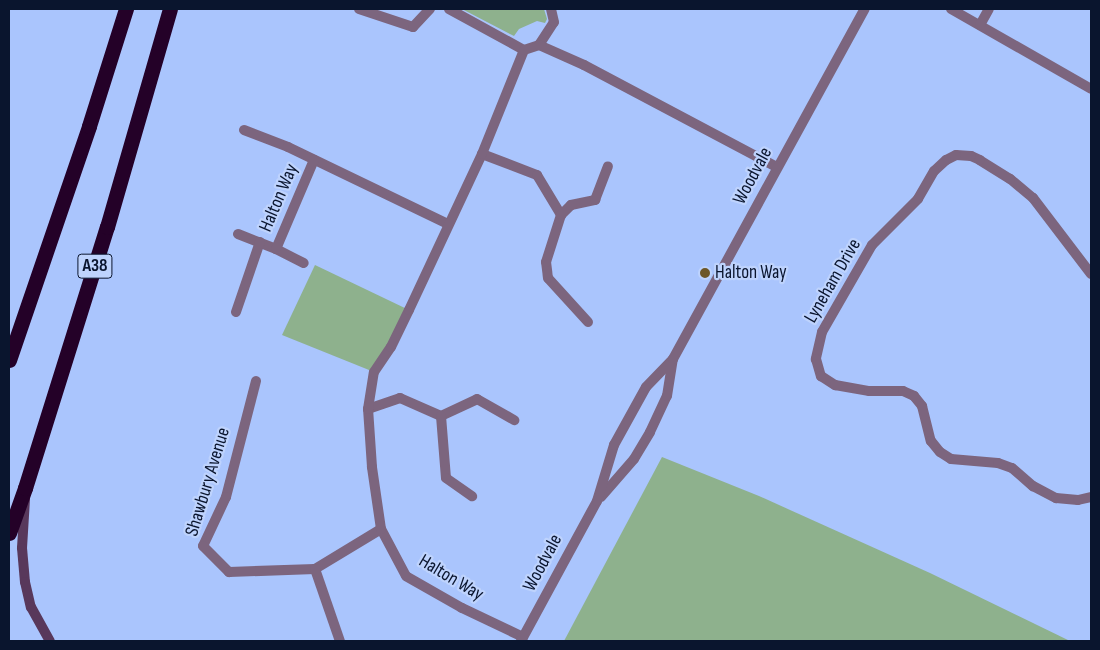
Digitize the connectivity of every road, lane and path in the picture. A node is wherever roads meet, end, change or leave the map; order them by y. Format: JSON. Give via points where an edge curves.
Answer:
{"nodes":[{"id":1,"x":126,"y":9,"type":"edge"},
{"id":2,"x":170,"y":9,"type":"edge"},
{"id":3,"x":359,"y":9,"type":"edge"},
{"id":4,"x":430,"y":9,"type":"edge"},
{"id":5,"x":449,"y":9,"type":"edge"},
{"id":6,"x":551,"y":9,"type":"edge"},
{"id":7,"x":865,"y":9,"type":"edge"},
{"id":8,"x":951,"y":9,"type":"edge"},
{"id":9,"x":989,"y":9,"type":"edge"},
{"id":10,"x":980,"y":25,"type":"junction"},
{"id":11,"x":539,"y":45,"type":"junction"},
{"id":12,"x":524,"y":50,"type":"junction"},
{"id":13,"x":1091,"y":89,"type":"edge"},
{"id":14,"x":244,"y":130,"type":"dead end"},
{"id":15,"x":482,"y":154,"type":"junction"},
{"id":16,"x":314,"y":160,"type":"junction"},
{"id":17,"x":608,"y":166,"type":"dead end"},
{"id":18,"x":777,"y":167,"type":"junction"},
{"id":19,"x":560,"y":215,"type":"junction"},
{"id":20,"x":448,"y":224,"type":"junction"},
{"id":21,"x":238,"y":234,"type":"dead end"},
{"id":22,"x":260,"y":242,"type":"junction"},
{"id":23,"x":276,"y":249,"type":"junction"},
{"id":24,"x":304,"y":263,"type":"dead end"},
{"id":25,"x":1091,"y":274,"type":"edge"},
{"id":26,"x":236,"y":312,"type":"dead end"},
{"id":27,"x":588,"y":322,"type":"dead end"},
{"id":28,"x":673,"y":359,"type":"junction"},
{"id":29,"x":9,"y":360,"type":"edge"},
{"id":30,"x":256,"y":381,"type":"dead end"},
{"id":31,"x":368,"y":409,"type":"junction"},
{"id":32,"x":441,"y":416,"type":"junction"},
{"id":33,"x":514,"y":420,"type":"dead end"},
{"id":34,"x":26,"y":488,"type":"junction"},
{"id":35,"x":472,"y":496,"type":"dead end"},
{"id":36,"x":1091,"y":497,"type":"edge"},
{"id":37,"x":597,"y":501,"type":"junction"},
{"id":38,"x":381,"y":529,"type":"junction"},
{"id":39,"x":9,"y":533,"type":"edge"},
{"id":40,"x":315,"y":569,"type":"junction"},
{"id":41,"x":522,"y":639,"type":"edge"},
{"id":42,"x":50,"y":641,"type":"edge"},
{"id":43,"x":340,"y":641,"type":"edge"}],
"edges":[{"from":1,"to":29,"type":"highway","via":[[90,126]]},
{"from":2,"to":34,"type":"highway","number":"A38"},
{"from":3,"to":4,"type":"street","via":[[412,27]]},
{"from":5,"to":12,"type":"street"},
{"from":6,"to":11,"type":"street","via":[[554,22]]},
{"from":7,"to":18,"type":"street","name":"Woodvale"},
{"from":8,"to":10,"type":"street"},
{"from":9,"to":10,"type":"street"},
{"from":10,"to":13,"type":"street"},
{"from":11,"to":12,"type":"street"},
{"from":11,"to":18,"type":"street","via":[[584,65]]},
{"from":12,"to":15,"type":"street","name":"Halton Way"},
{"from":14,"to":16,"type":"street","name":"Halton Way"},
{"from":15,"to":19,"type":"street","via":[[537,175]]},
{"from":15,"to":20,"type":"street","name":"Halton Way"},
{"from":16,"to":20,"type":"street","name":"Halton Way"},
{"from":16,"to":23,"type":"street","name":"Halton Way"},
{"from":17,"to":19,"type":"street","via":[[595,200],[571,205]]},
{"from":18,"to":28,"type":"street","name":"Woodvale"},
{"from":19,"to":27,"type":"street","via":[[546,262],[548,278]]},
{"from":20,"to":31,"type":"street","name":"Halton Way","via":[[391,346],[374,372]]},
{"from":21,"to":22,"type":"street","name":"Halton Way"},
{"from":22,"to":23,"type":"street","name":"Halton Way"},
{"from":22,"to":26,"type":"street","name":"Halton Way"},
{"from":23,"to":24,"type":"street","name":"Halton Way"},
{"from":25,"to":36,"type":"street","name":"Lyneham Drive","via":[[1033,198],[980,160],[956,155],[934,171],[918,199],[872,245],[822,332],[816,359],[821,376],[835,385],[869,391],[903,391],[914,396],[922,406],[931,441],[951,459],[998,463],[1012,468],[1033,486],[1056,498],[1078,500]]},
{"from":28,"to":37,"type":"street","name":"Woodvale","via":[[646,387],[614,445]]},
{"from":28,"to":37,"type":"street","name":"Woodvale","via":[[667,396],[650,432],[634,459]]},
{"from":30,"to":40,"type":"street","name":"Shawbury Avenue","via":[[226,498],[203,546],[229,572]]},
{"from":31,"to":32,"type":"street","via":[[400,398]]},
{"from":31,"to":38,"type":"street","name":"Halton Way"},
{"from":32,"to":33,"type":"street","via":[[477,399]]},
{"from":32,"to":35,"type":"street","via":[[446,478]]},
{"from":34,"to":39,"type":"highway","number":"A38"},
{"from":34,"to":42,"type":"street","via":[[22,548],[25,582],[31,607]]},
{"from":37,"to":41,"type":"street","name":"Woodvale"},
{"from":38,"to":40,"type":"street","name":"Shawbury Avenue"},
{"from":38,"to":41,"type":"street","name":"Halton Way","via":[[406,576]]},
{"from":40,"to":43,"type":"street"}]}
